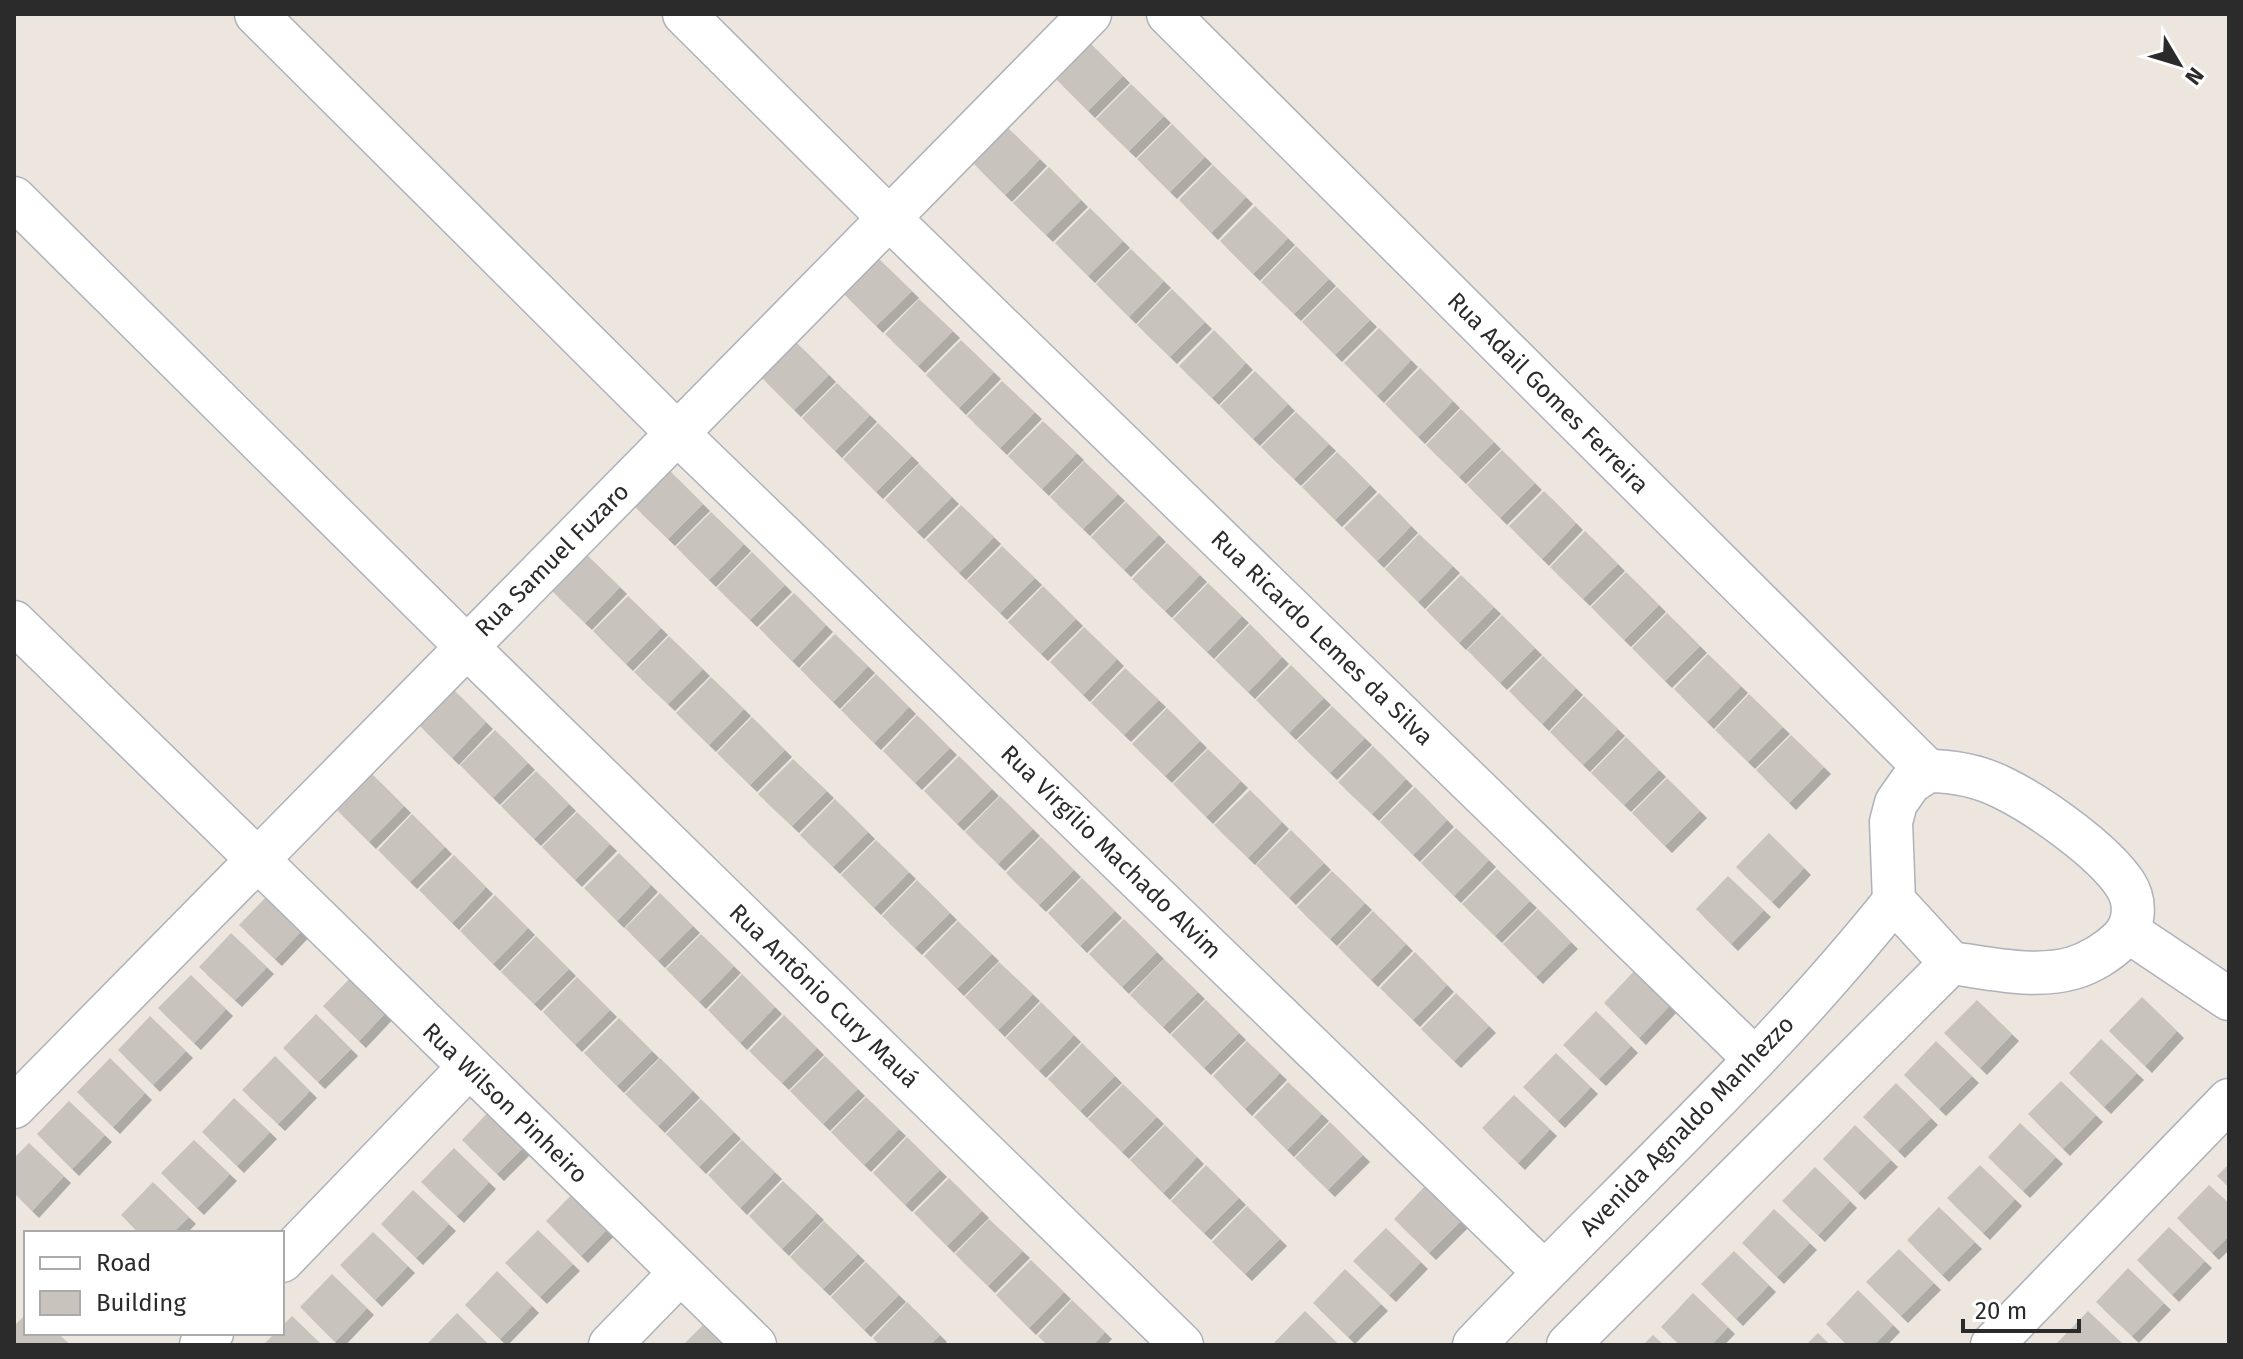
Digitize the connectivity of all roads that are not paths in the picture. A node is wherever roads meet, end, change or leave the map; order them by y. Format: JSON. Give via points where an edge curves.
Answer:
{"nodes":[{"id":1,"x":256,"y":14,"type":"edge"},
{"id":2,"x":684,"y":14,"type":"edge"},
{"id":3,"x":1090,"y":14,"type":"edge"},
{"id":4,"x":1168,"y":14,"type":"edge"},
{"id":5,"x":14,"y":198,"type":"edge"},
{"id":6,"x":889,"y":218,"type":"junction"},
{"id":7,"x":677,"y":433,"type":"junction"},
{"id":8,"x":21,"y":643,"type":"edge"},
{"id":9,"x":467,"y":647,"type":"junction"},
{"id":10,"x":1928,"y":771,"type":"junction"},
{"id":11,"x":258,"y":859,"type":"junction"},
{"id":12,"x":1894,"y":901,"type":"junction"},
{"id":13,"x":2129,"y":932,"type":"junction"},
{"id":14,"x":1951,"y":963,"type":"junction"},
{"id":15,"x":2229,"y":999,"type":"edge"},
{"id":16,"x":1755,"y":1059,"type":"junction"},
{"id":17,"x":468,"y":1068,"type":"junction"},
{"id":18,"x":2229,"y":1100,"type":"edge"},
{"id":19,"x":14,"y":1107,"type":"edge"},
{"id":20,"x":284,"y":1259,"type":"edge"},
{"id":21,"x":1544,"y":1272,"type":"junction"},
{"id":22,"x":680,"y":1273,"type":"junction"},
{"id":23,"x":610,"y":1345,"type":"edge"},
{"id":24,"x":755,"y":1345,"type":"edge"},
{"id":25,"x":1182,"y":1345,"type":"edge"},
{"id":26,"x":1474,"y":1345,"type":"edge"},
{"id":27,"x":1568,"y":1345,"type":"edge"},
{"id":28,"x":1992,"y":1345,"type":"edge"}],
"edges":[{"from":1,"to":7,"type":"street","name":"Rua Virgílio Machado Alvim"},
{"from":2,"to":6,"type":"street","name":"Rua Ricardo Lemes da Silva"},
{"from":3,"to":6,"type":"street","name":"Rua Samuel Fuzaro"},
{"from":4,"to":10,"type":"street","name":"Rua Adail Gomes Ferreira"},
{"from":5,"to":9,"type":"street","name":"Rua Antônio Cury Mauá"},
{"from":6,"to":7,"type":"street","name":"Rua Samuel Fuzaro"},
{"from":6,"to":16,"type":"street","name":"Rua Ricardo Lemes da Silva"},
{"from":7,"to":9,"type":"street","name":"Rua Samuel Fuzaro"},
{"from":7,"to":21,"type":"street","name":"Rua Virgílio Machado Alvim"},
{"from":8,"to":11,"type":"street","name":"Rua Wilson Pinheiro"},
{"from":9,"to":11,"type":"street","name":"Rua Samuel Fuzaro"},
{"from":9,"to":25,"type":"street","name":"Rua Antônio Cury Mauá"},
{"from":10,"to":12,"type":"street","via":[[1910,783],[1891,822]]},
{"from":10,"to":13,"type":"street","via":[[1947,771],[2004,788],[2065,828],[2127,886],[2133,907]]},
{"from":11,"to":17,"type":"street","name":"Rua Wilson Pinheiro"},
{"from":11,"to":19,"type":"street","name":"Rua Samuel Fuzaro"},
{"from":12,"to":14,"type":"street"},
{"from":12,"to":16,"type":"street","name":"Avenida Agnaldo Manhezzo"},
{"from":13,"to":14,"type":"street","via":[[2108,952],[2073,968],[2030,973]]},
{"from":13,"to":15,"type":"street"},
{"from":14,"to":27,"type":"street"},
{"from":16,"to":21,"type":"street","name":"Avenida Agnaldo Manhezzo"},
{"from":17,"to":20,"type":"street"},
{"from":17,"to":22,"type":"street","name":"Rua Wilson Pinheiro"},
{"from":18,"to":28,"type":"street"},
{"from":21,"to":26,"type":"street","name":"Avenida Agnaldo Manhezzo"},
{"from":22,"to":23,"type":"street"},
{"from":22,"to":24,"type":"street","name":"Rua Wilson Pinheiro"}]}
